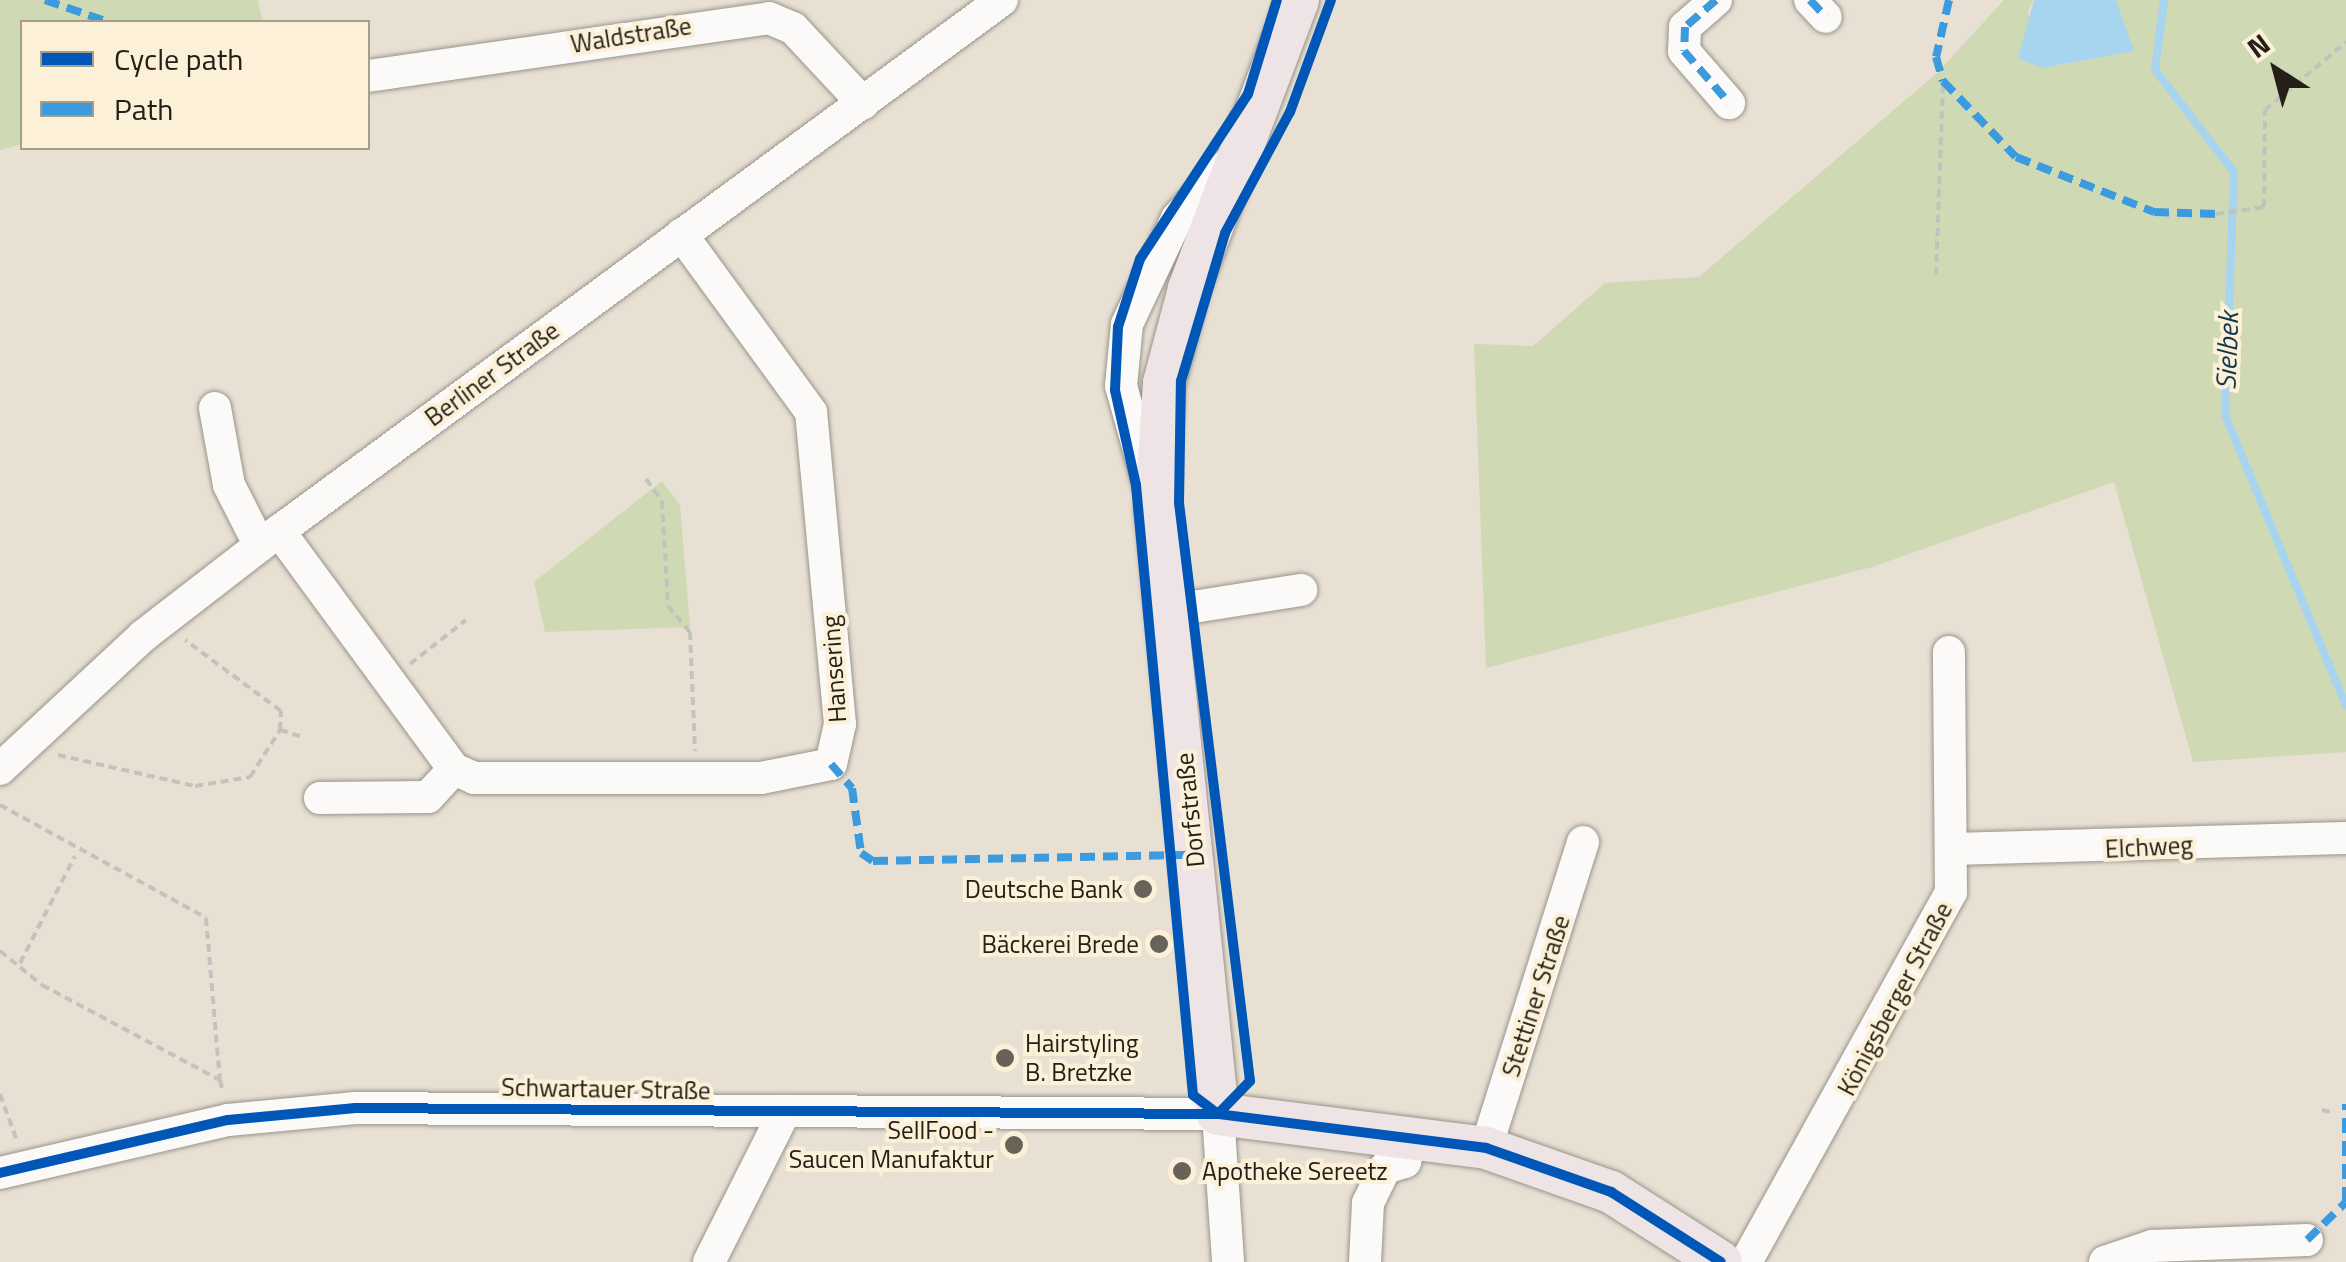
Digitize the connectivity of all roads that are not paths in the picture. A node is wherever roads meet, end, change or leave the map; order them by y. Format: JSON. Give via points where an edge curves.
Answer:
{"nodes":[{"id":1,"x":1002,"y":0,"type":"edge"},
{"id":2,"x":1298,"y":0,"type":"edge"},
{"id":3,"x":1716,"y":0,"type":"edge"},
{"id":4,"x":370,"y":76,"type":"edge"},
{"id":5,"x":863,"y":102,"type":"junction"},
{"id":6,"x":1729,"y":103,"type":"dead end"},
{"id":7,"x":682,"y":234,"type":"junction"},
{"id":8,"x":215,"y":408,"type":"dead end"},
{"id":9,"x":270,"y":539,"type":"junction"},
{"id":10,"x":1301,"y":590,"type":"dead end"},
{"id":11,"x":1168,"y":611,"type":"junction"},
{"id":12,"x":1949,"y":652,"type":"dead end"},
{"id":13,"x":11,"y":758,"type":"edge"},
{"id":14,"x":454,"y":769,"type":"junction"},
{"id":15,"x":320,"y":798,"type":"dead end"},
{"id":16,"x":2346,"y":838,"type":"edge"},
{"id":17,"x":1583,"y":842,"type":"dead end"},
{"id":18,"x":1952,"y":849,"type":"junction"},
{"id":19,"x":784,"y":1112,"type":"junction"},
{"id":20,"x":1218,"y":1114,"type":"junction"},
{"id":21,"x":1411,"y":1136,"type":"junction"},
{"id":22,"x":1486,"y":1148,"type":"junction"},
{"id":23,"x":13,"y":1169,"type":"edge"},
{"id":24,"x":2307,"y":1240,"type":"dead end"},
{"id":25,"x":710,"y":1262,"type":"edge"},
{"id":26,"x":1228,"y":1262,"type":"edge"},
{"id":27,"x":1365,"y":1262,"type":"edge"},
{"id":28,"x":1721,"y":1262,"type":"edge"},
{"id":29,"x":1746,"y":1262,"type":"edge"},
{"id":30,"x":2105,"y":1262,"type":"edge"}],
"edges":[{"from":1,"to":5,"type":"street","name":"Berliner Straße"},
{"from":2,"to":11,"type":"main road","name":"Dorfstraße","via":[[1238,154],[1164,383],[1156,508]]},
{"from":3,"to":6,"type":"street","via":[[1685,27],[1684,51]]},
{"from":4,"to":5,"type":"street","name":"Waldstraße","via":[[769,18],[792,28]]},
{"from":5,"to":7,"type":"street","name":"Berliner Straße"},
{"from":7,"to":9,"type":"street","name":"Berliner Straße"},
{"from":7,"to":14,"type":"street","name":"Hansering","via":[[811,412],[840,724],[831,764],[810,774],[696,776],[474,778]]},
{"from":8,"to":9,"type":"street","via":[[229,485]]},
{"from":9,"to":13,"type":"street","name":"Berliner Straße","via":[[161,622]]},
{"from":9,"to":14,"type":"street"},
{"from":10,"to":11,"type":"street"},
{"from":11,"to":20,"type":"main road","name":"Dorfstraße"},
{"from":12,"to":18,"type":"street","name":"Königsberger Straße"},
{"from":14,"to":15,"type":"street","via":[[428,797]]},
{"from":16,"to":18,"type":"street","name":"Elchweg"},
{"from":17,"to":22,"type":"street","name":"Stettiner Straße"},
{"from":18,"to":29,"type":"street","name":"Königsberger Straße","via":[[1951,892],[1935,931]]},
{"from":19,"to":20,"type":"street","name":"Schwartauer Straße"},
{"from":19,"to":23,"type":"street","name":"Schwartauer Straße","via":[[355,1108],[228,1120]]},
{"from":19,"to":25,"type":"street"},
{"from":20,"to":21,"type":"main road"},
{"from":20,"to":26,"type":"street"},
{"from":21,"to":22,"type":"main road"},
{"from":21,"to":27,"type":"street","via":[[1405,1162],[1385,1168],[1368,1202]]},
{"from":22,"to":28,"type":"main road","via":[[1611,1192]]},
{"from":24,"to":30,"type":"street","via":[[2152,1246]]}]}
